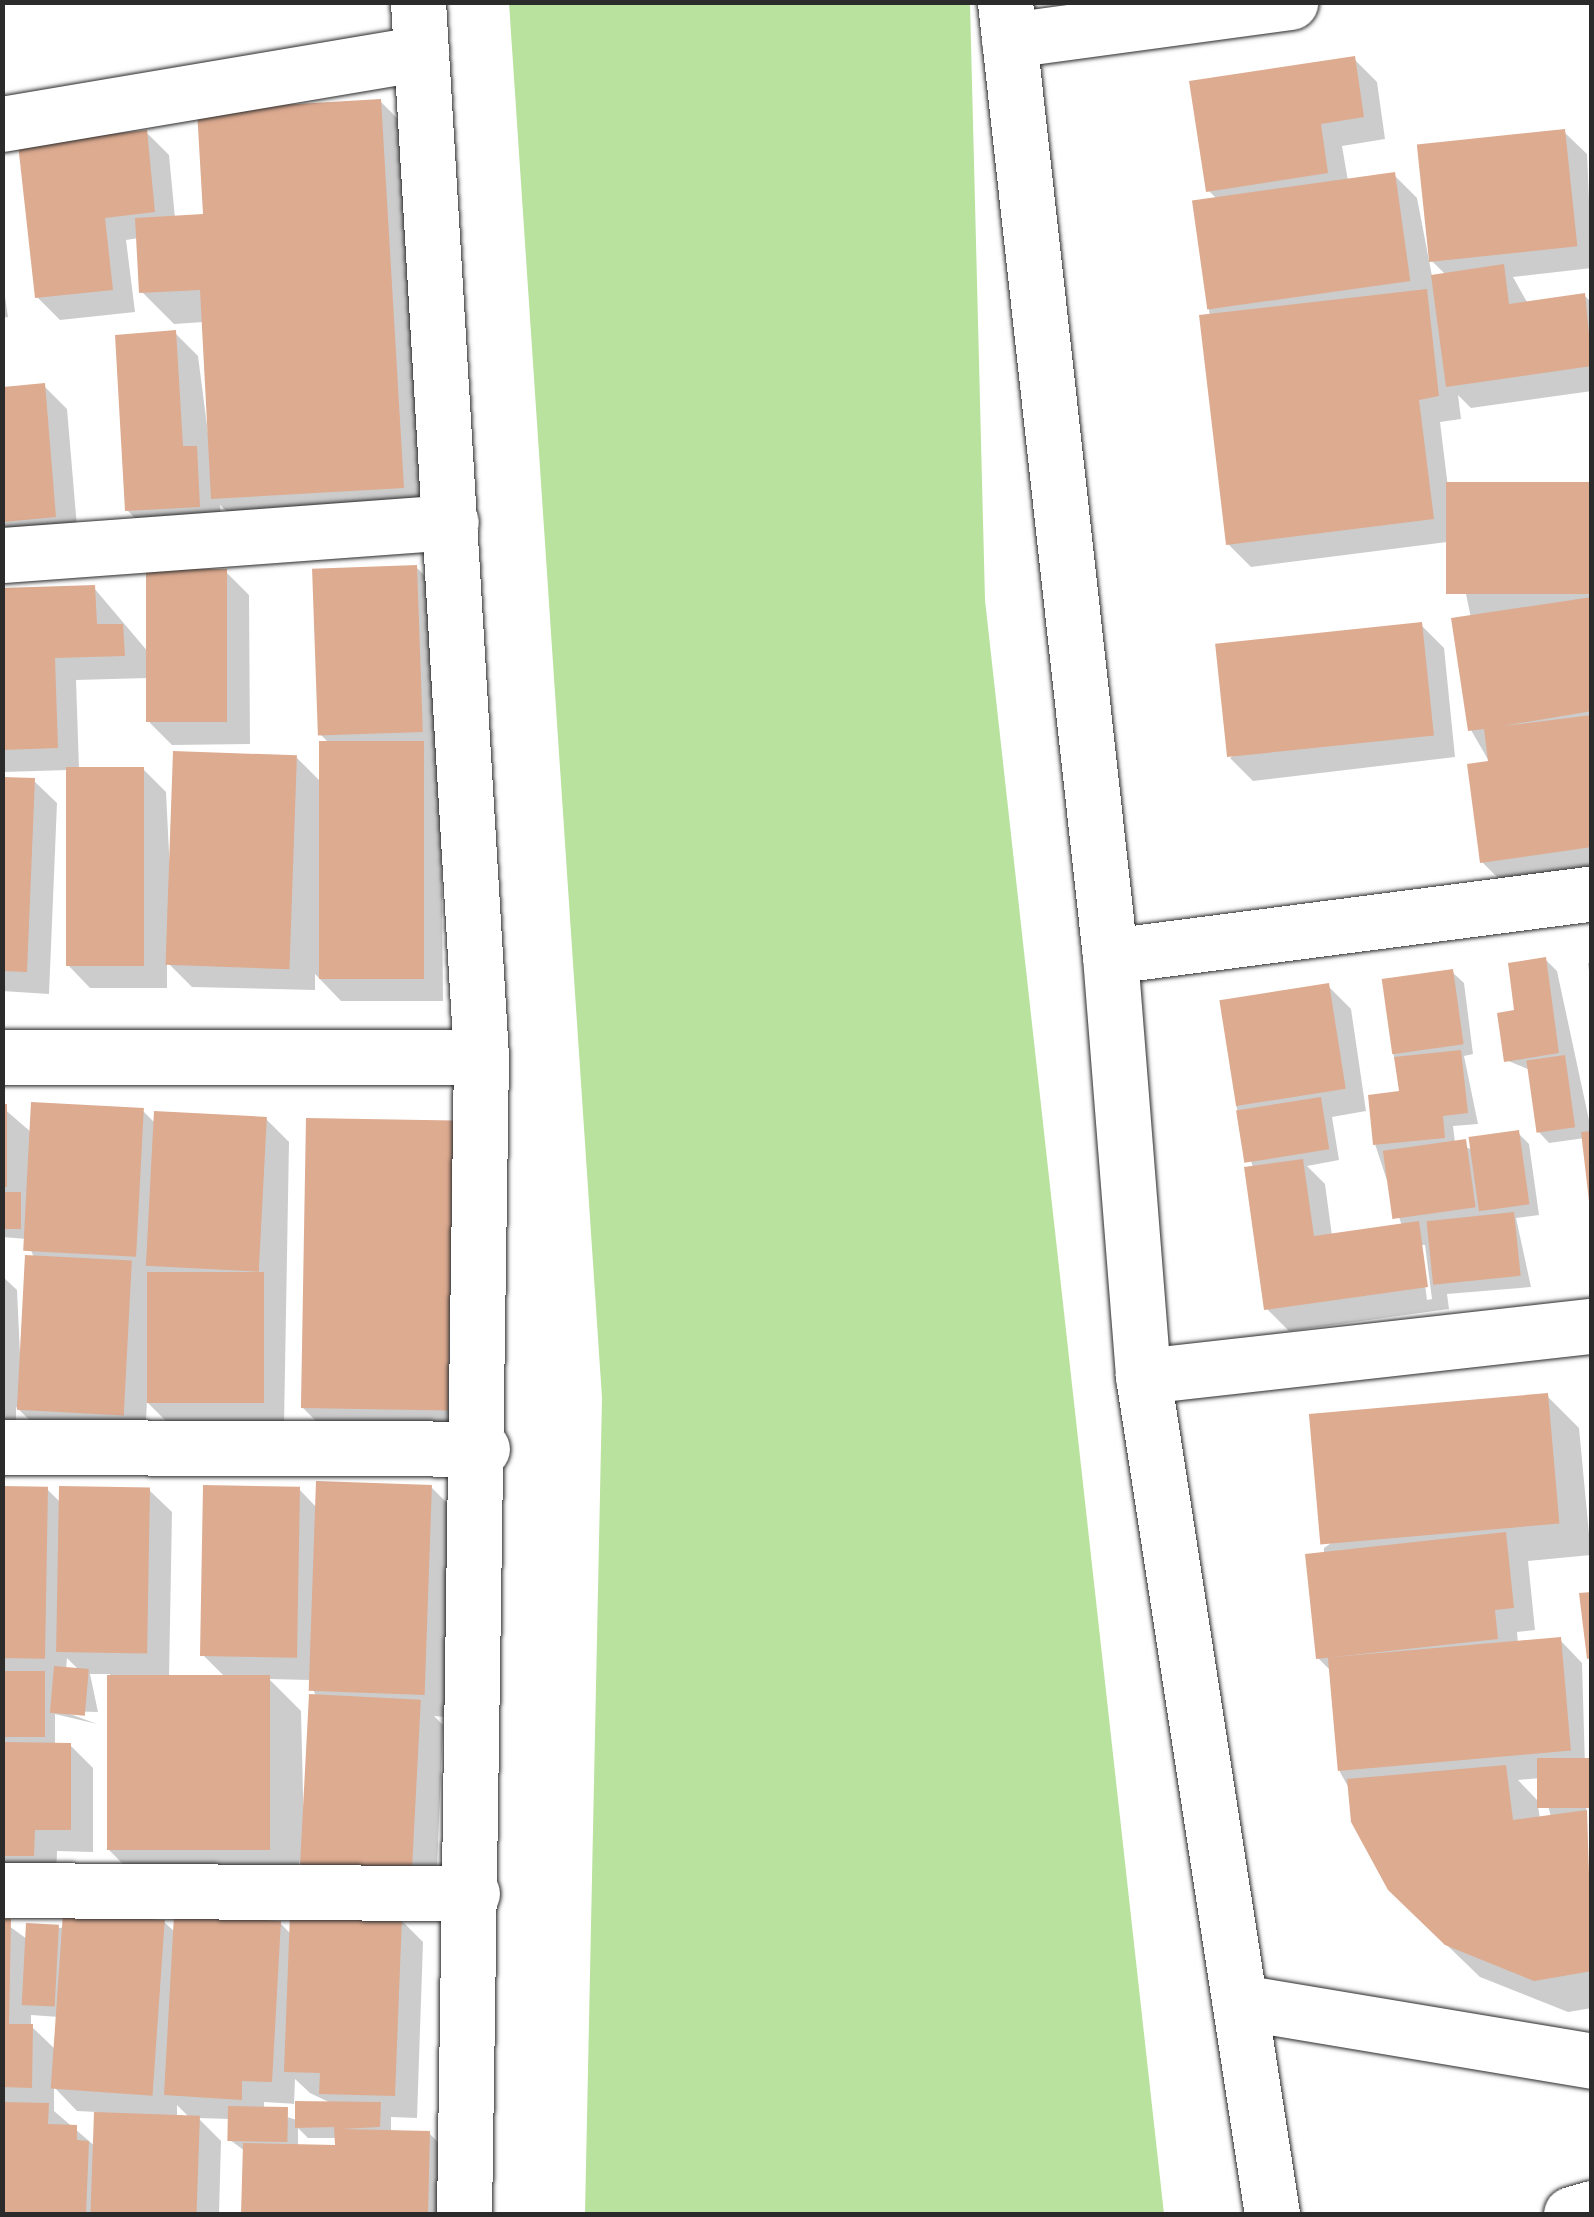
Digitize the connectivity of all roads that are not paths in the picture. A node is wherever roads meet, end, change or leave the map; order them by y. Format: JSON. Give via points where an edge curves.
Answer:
{"nodes":[{"id":1,"x":1290,"y":2,"type":"edge"},
{"id":2,"x":1007,"y":21,"type":"edge"},
{"id":3,"x":419,"y":28,"type":"edge"},
{"id":4,"x":2,"y":124,"type":"edge"},
{"id":5,"x":451,"y":522,"type":"junction"},
{"id":6,"x":2,"y":555,"type":"edge"},
{"id":7,"x":1592,"y":893,"type":"edge"},
{"id":8,"x":1110,"y":956,"type":"junction"},
{"id":9,"x":2,"y":1057,"type":"edge"},
{"id":10,"x":481,"y":1057,"type":"junction"},
{"id":11,"x":1592,"y":1326,"type":"edge"},
{"id":12,"x":1143,"y":1376,"type":"junction"},
{"id":13,"x":2,"y":1446,"type":"edge"},
{"id":14,"x":482,"y":1449,"type":"junction"},
{"id":15,"x":2,"y":1890,"type":"edge"},
{"id":16,"x":472,"y":1893,"type":"junction"},
{"id":17,"x":1240,"y":2002,"type":"junction"},
{"id":18,"x":1592,"y":2060,"type":"edge"},
{"id":19,"x":1592,"y":2208,"type":"edge"},
{"id":20,"x":464,"y":2214,"type":"edge"},
{"id":21,"x":1272,"y":2214,"type":"edge"},
{"id":22,"x":1571,"y":2214,"type":"edge"}],
"edges":[{"from":1,"to":2,"type":"main road"},
{"from":2,"to":8,"type":"main road"},
{"from":3,"to":4,"type":"main road"},
{"from":3,"to":5,"type":"main road"},
{"from":5,"to":6,"type":"main road"},
{"from":5,"to":10,"type":"main road"},
{"from":7,"to":8,"type":"main road"},
{"from":8,"to":12,"type":"main road"},
{"from":9,"to":10,"type":"main road"},
{"from":10,"to":14,"type":"main road"},
{"from":11,"to":12,"type":"main road"},
{"from":12,"to":17,"type":"main road"},
{"from":13,"to":14,"type":"main road"},
{"from":14,"to":16,"type":"main road"},
{"from":15,"to":16,"type":"main road"},
{"from":16,"to":20,"type":"main road"},
{"from":17,"to":18,"type":"main road"},
{"from":17,"to":21,"type":"main road"},
{"from":19,"to":22,"type":"main road"}]}
